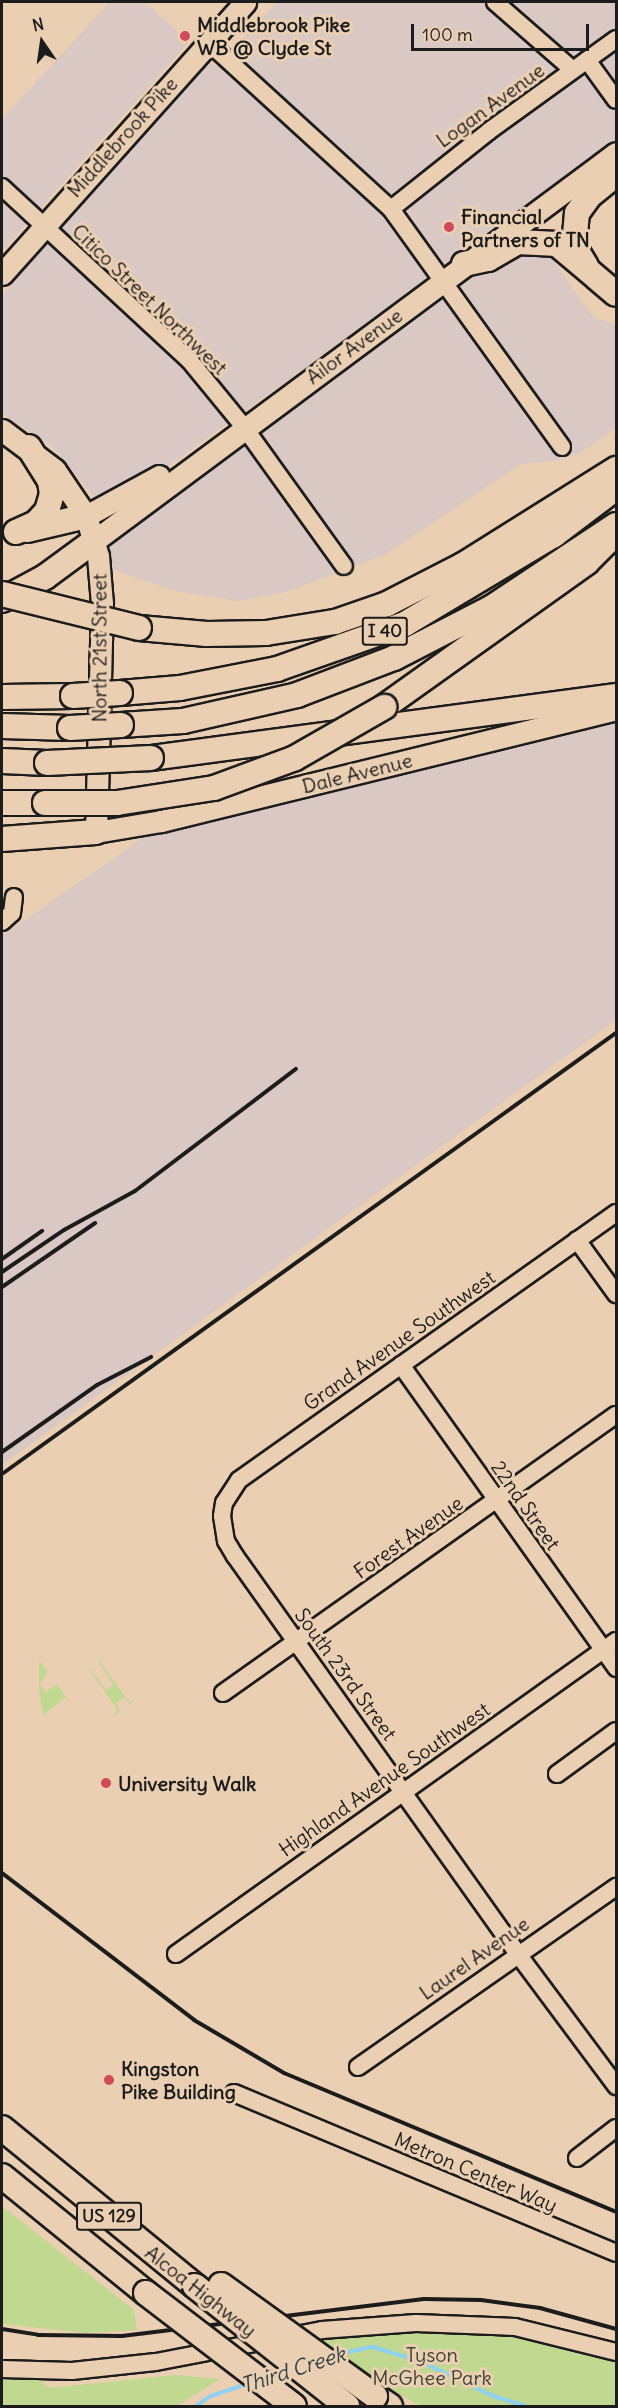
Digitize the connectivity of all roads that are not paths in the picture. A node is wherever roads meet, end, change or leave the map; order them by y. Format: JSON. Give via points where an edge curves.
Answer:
{"nodes":[{"id":1,"x":245,"y":2,"type":"edge"},
{"id":2,"x":495,"y":2,"type":"edge"},
{"id":3,"x":616,"y":39,"type":"edge"},
{"id":4,"x":208,"y":42,"type":"junction"},
{"id":5,"x":587,"y":60,"type":"junction"},
{"id":6,"x":573,"y":70,"type":"junction"},
{"id":7,"x":616,"y":100,"type":"edge"},
{"id":8,"x":616,"y":153,"type":"edge"},
{"id":9,"x":616,"y":175,"type":"edge"},
{"id":10,"x":2,"y":187,"type":"edge"},
{"id":11,"x":588,"y":198,"type":"joint"},
{"id":12,"x":391,"y":209,"type":"junction"},
{"id":13,"x":44,"y":224,"type":"junction"},
{"id":14,"x":464,"y":264,"type":"junction"},
{"id":15,"x":589,"y":271,"type":"junction"},
{"id":16,"x":2,"y":274,"type":"edge"},
{"id":17,"x":442,"y":281,"type":"junction"},
{"id":18,"x":616,"y":294,"type":"edge"},
{"id":19,"x":2,"y":430,"type":"edge"},
{"id":20,"x":238,"y":431,"type":"junction"},
{"id":21,"x":28,"y":447,"type":"junction"},
{"id":22,"x":561,"y":447,"type":"dead end"},
{"id":23,"x":616,"y":469,"type":"edge"},
{"id":24,"x":616,"y":488,"type":"edge"},
{"id":25,"x":86,"y":516,"type":"junction"},
{"id":26,"x":616,"y":525,"type":"edge"},
{"id":27,"x":9,"y":532,"type":"edge"},
{"id":28,"x":616,"y":532,"type":"edge"},
{"id":29,"x":94,"y":541,"type":"junction"},
{"id":30,"x":344,"y":566,"type":"dead end"},
{"id":31,"x":2,"y":594,"type":"edge"},
{"id":32,"x":2,"y":600,"type":"edge"},
{"id":33,"x":616,"y":696,"type":"edge"},
{"id":34,"x":2,"y":697,"type":"edge"},
{"id":35,"x":616,"y":709,"type":"edge"},
{"id":36,"x":2,"y":726,"type":"edge"},
{"id":37,"x":2,"y":761,"type":"edge"},
{"id":38,"x":2,"y":803,"type":"edge"},
{"id":39,"x":96,"y":832,"type":"junction"},
{"id":40,"x":2,"y":839,"type":"edge"},
{"id":41,"x":14,"y":897,"type":"dead end"},
{"id":42,"x":2,"y":922,"type":"edge"},
{"id":43,"x":616,"y":1213,"type":"edge"},
{"id":44,"x":578,"y":1240,"type":"junction"},
{"id":45,"x":616,"y":1294,"type":"edge"},
{"id":46,"x":401,"y":1365,"type":"junction"},
{"id":47,"x":616,"y":1415,"type":"edge"},
{"id":48,"x":497,"y":1500,"type":"junction"},
{"id":49,"x":222,"y":1516,"type":"joint"},
{"id":50,"x":297,"y":1641,"type":"junction"},
{"id":51,"x":610,"y":1646,"type":"edge"},
{"id":52,"x":616,"y":1668,"type":"edge"},
{"id":53,"x":223,"y":1694,"type":"dead end"},
{"id":54,"x":616,"y":1731,"type":"edge"},
{"id":55,"x":557,"y":1774,"type":"dead end"},
{"id":56,"x":403,"y":1790,"type":"junction"},
{"id":57,"x":616,"y":1887,"type":"edge"},
{"id":58,"x":517,"y":1953,"type":"junction"},
{"id":59,"x":176,"y":1954,"type":"dead end"},
{"id":60,"x":358,"y":2067,"type":"dead end"},
{"id":61,"x":616,"y":2086,"type":"edge"},
{"id":62,"x":234,"y":2093,"type":"dead end"},
{"id":63,"x":2,"y":2128,"type":"edge"},
{"id":64,"x":616,"y":2128,"type":"edge"},
{"id":65,"x":577,"y":2158,"type":"dead end"},
{"id":66,"x":2,"y":2176,"type":"edge"},
{"id":67,"x":127,"y":2230,"type":"junction"},
{"id":68,"x":616,"y":2253,"type":"edge"},
{"id":69,"x":209,"y":2342,"type":"junction"},
{"id":70,"x":616,"y":2352,"type":"edge"},
{"id":71,"x":2,"y":2369,"type":"edge"},
{"id":72,"x":383,"y":2401,"type":"edge"},
{"id":73,"x":271,"y":2406,"type":"edge"},
{"id":74,"x":294,"y":2406,"type":"edge"},
{"id":75,"x":347,"y":2406,"type":"edge"}],
"edges":[{"from":1,"to":4,"type":"main road","name":"Middlebrook Pike"},
{"from":2,"to":6,"type":"street"},
{"from":3,"to":5,"type":"street","name":"Logan Avenue"},
{"from":4,"to":12,"type":"street"},
{"from":4,"to":13,"type":"main road","name":"Middlebrook Pike"},
{"from":5,"to":6,"type":"street","name":"Logan Avenue"},
{"from":5,"to":7,"type":"street"},
{"from":6,"to":12,"type":"street","name":"Logan Avenue"},
{"from":8,"to":14,"type":"main road","name":"Ailor Avenue"},
{"from":9,"to":11,"type":"main road"},
{"from":10,"to":13,"type":"street","name":"Citico Street Northwest"},
{"from":11,"to":15,"type":"highway","via":[[577,213],[575,235],[577,250]]},
{"from":12,"to":17,"type":"street"},
{"from":13,"to":16,"type":"main road","name":"Middlebrook Pike"},
{"from":13,"to":20,"type":"street","name":"Citico Street Northwest","via":[[190,361]]},
{"from":14,"to":15,"type":"highway","via":[[489,259],[516,242],[529,240],[557,244]]},
{"from":14,"to":17,"type":"main road","name":"Ailor Avenue"},
{"from":15,"to":18,"type":"highway"},
{"from":17,"to":20,"type":"main road","name":"Ailor Avenue"},
{"from":17,"to":22,"type":"street"},
{"from":19,"to":21,"type":"main road","name":"North 21st Street"},
{"from":20,"to":25,"type":"main road"},
{"from":20,"to":29,"type":"main road","name":"Ailor Avenue"},
{"from":20,"to":30,"type":"street","name":"Citico Street Northwest"},
{"from":21,"to":25,"type":"main road","name":"North 21st Street","via":[[55,470]]},
{"from":21,"to":27,"type":"highway","via":[[43,468],[52,494],[36,523]]},
{"from":23,"to":31,"type":"highway","bridge":true,"via":[[463,565],[387,604],[335,622],[266,633],[207,634],[139,628]]},
{"from":24,"to":34,"type":"highway","number":"I 40","bridge":true,"via":[[554,535],[405,624],[277,669],[180,688]]},
{"from":25,"to":27,"type":"highway"},
{"from":25,"to":29,"type":"main road","name":"North 21st Street"},
{"from":26,"to":36,"type":"highway","number":"I 40","bridge":true,"via":[[490,608],[394,658],[297,695],[183,721],[70,728]]},
{"from":28,"to":38,"type":"highway","bridge":true,"via":[[587,562],[384,707],[295,758],[214,788],[117,802]]},
{"from":29,"to":32,"type":"highway","via":[[45,577]]},
{"from":29,"to":39,"type":"main road","name":"North 21st Street","via":[[102,575]]},
{"from":33,"to":37,"type":"highway","bridge":true,"via":[[151,758]]},
{"from":35,"to":39,"type":"main road","name":"Dale Avenue","via":[[182,816]]},
{"from":39,"to":40,"type":"highway"},
{"from":41,"to":42,"type":"street","via":[[12,913]]},
{"from":43,"to":44,"type":"street","name":"Grand Avenue Southwest"},
{"from":44,"to":45,"type":"street"},
{"from":44,"to":46,"type":"street","name":"Grand Avenue Southwest"},
{"from":46,"to":48,"type":"street","name":"22nd Street"},
{"from":46,"to":49,"type":"street","name":"Grand Avenue Southwest","via":[[239,1480],[224,1503]]},
{"from":47,"to":48,"type":"street","name":"Forest Avenue"},
{"from":48,"to":50,"type":"street","name":"Forest Avenue"},
{"from":48,"to":51,"type":"street","name":"22nd Street"},
{"from":49,"to":50,"type":"street","name":"South 23rd Street","via":[[226,1541]]},
{"from":50,"to":53,"type":"street","name":"Forest Avenue"},
{"from":50,"to":56,"type":"street","name":"South 23rd Street"},
{"from":51,"to":52,"type":"street","name":"22nd Street"},
{"from":51,"to":56,"type":"street","name":"Highland Avenue Southwest"},
{"from":54,"to":55,"type":"street"},
{"from":56,"to":58,"type":"street","name":"South 23rd Street"},
{"from":56,"to":59,"type":"street","name":"Highland Avenue Southwest"},
{"from":57,"to":58,"type":"street","name":"Laurel Avenue"},
{"from":58,"to":60,"type":"street","name":"Laurel Avenue"},
{"from":58,"to":61,"type":"street","name":"South 23rd Street"},
{"from":62,"to":68,"type":"street","name":"Metron Center Way"},
{"from":63,"to":67,"type":"highway","name":"Alcoa Highway","number":"US 129"},
{"from":64,"to":65,"type":"street"},
{"from":66,"to":69,"type":"highway","name":"Alcoa Highway","number":"US 129","bridge":true},
{"from":67,"to":72,"type":"highway","bridge":true,"via":[[220,2285]]},
{"from":67,"to":75,"type":"highway","name":"Alcoa Highway","number":"US 129","bridge":true},
{"from":69,"to":73,"type":"highway","bridge":true},
{"from":69,"to":74,"type":"highway","name":"Alcoa Highway","number":"US 129","bridge":true},
{"from":70,"to":71,"type":"street","via":[[514,2327],[416,2323],[322,2330],[145,2363],[72,2371]]}]}
